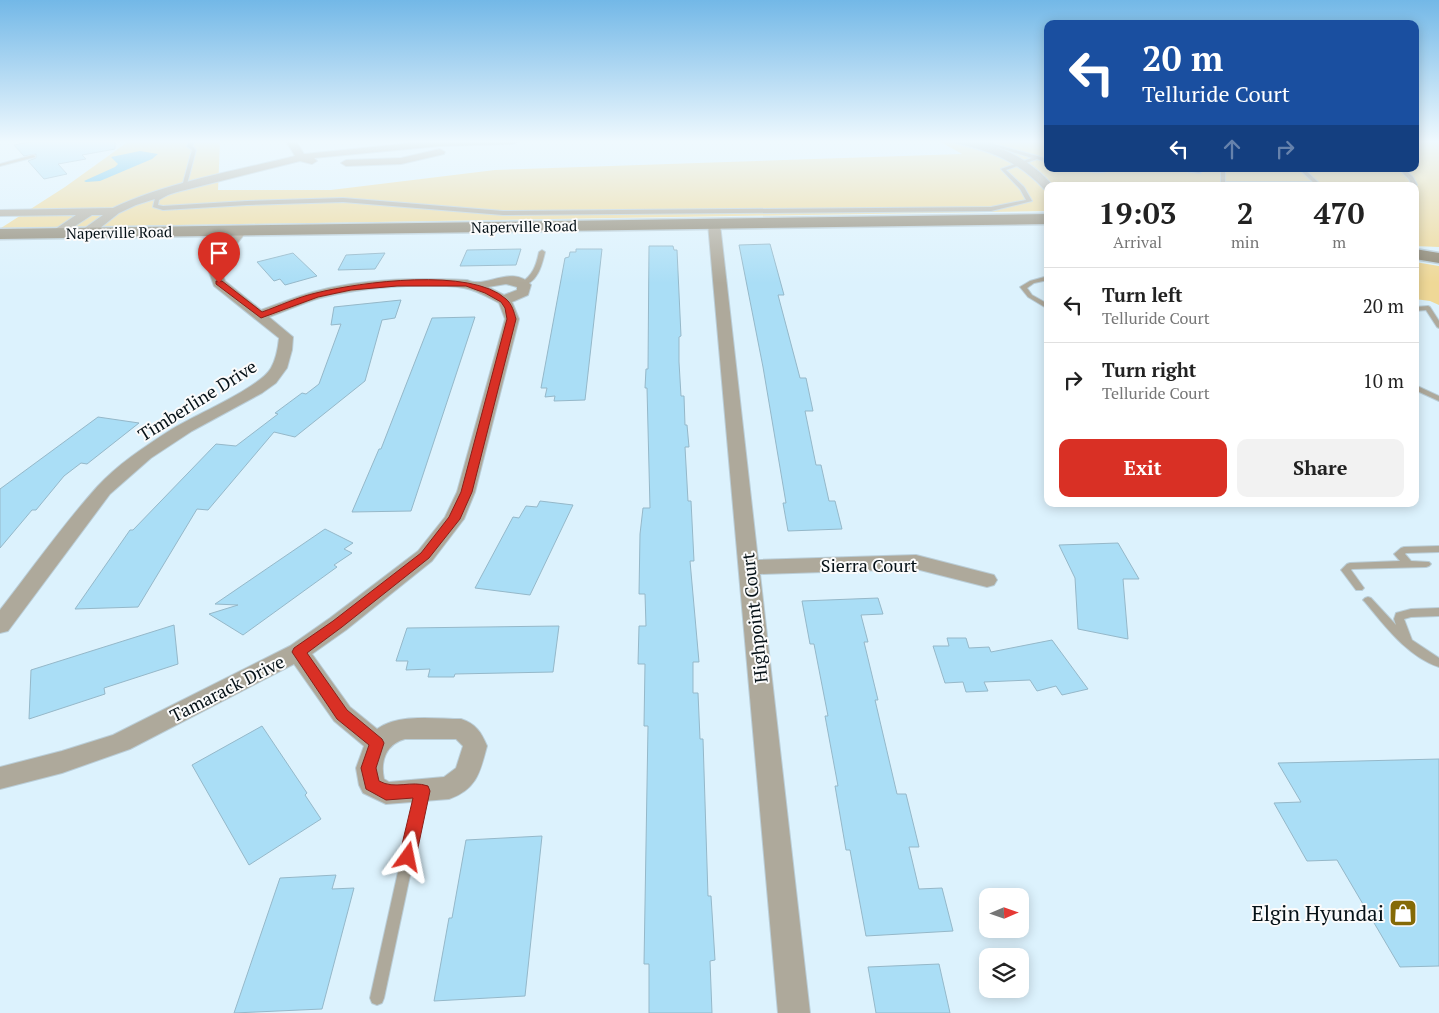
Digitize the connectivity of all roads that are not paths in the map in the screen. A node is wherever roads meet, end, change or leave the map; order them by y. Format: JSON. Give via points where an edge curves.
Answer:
{"nodes":[{"id":1,"x":176,"y":188,"type":"edge"},
{"id":2,"x":180,"y":188,"type":"edge"},
{"id":3,"x":1022,"y":188,"type":"edge"},
{"id":4,"x":173,"y":190,"type":"junction"},
{"id":5,"x":158,"y":195,"type":"junction"},
{"id":6,"x":88,"y":211,"type":"junction"},
{"id":7,"x":115,"y":211,"type":"junction"},
{"id":8,"x":0,"y":213,"type":"edge"},
{"id":9,"x":1044,"y":219,"type":"edge"},
{"id":10,"x":714,"y":224,"type":"junction"},
{"id":11,"x":241,"y":231,"type":"junction"},
{"id":12,"x":58,"y":233,"type":"junction"},
{"id":13,"x":86,"y":233,"type":"junction"},
{"id":14,"x":0,"y":234,"type":"edge"},
{"id":15,"x":542,"y":252,"type":"dead end"},
{"id":16,"x":1419,"y":255,"type":"edge"},
{"id":17,"x":1439,"y":258,"type":"edge"},
{"id":18,"x":1044,"y":279,"type":"edge"},
{"id":19,"x":523,"y":284,"type":"junction"},
{"id":20,"x":476,"y":287,"type":"junction"},
{"id":21,"x":504,"y":300,"type":"junction"},
{"id":22,"x":1044,"y":305,"type":"edge"},
{"id":23,"x":1419,"y":309,"type":"edge"},
{"id":24,"x":261,"y":315,"type":"junction"},
{"id":25,"x":1439,"y":326,"type":"edge"},
{"id":26,"x":1419,"y":389,"type":"edge"},
{"id":27,"x":1439,"y":399,"type":"edge"},
{"id":28,"x":1439,"y":549,"type":"edge"},
{"id":29,"x":1408,"y":564,"type":"junction"},
{"id":30,"x":1426,"y":564,"type":"dead end"},
{"id":31,"x":749,"y":568,"type":"junction"},
{"id":32,"x":987,"y":580,"type":"dead end"},
{"id":33,"x":1359,"y":588,"type":"dead end"},
{"id":34,"x":1368,"y":600,"type":"dead end"},
{"id":35,"x":1436,"y":612,"type":"edge"},
{"id":36,"x":0,"y":625,"type":"edge"},
{"id":37,"x":1409,"y":644,"type":"junction"},
{"id":38,"x":298,"y":652,"type":"junction"},
{"id":39,"x":1439,"y":663,"type":"edge"},
{"id":40,"x":377,"y":743,"type":"junction"},
{"id":41,"x":0,"y":778,"type":"edge"},
{"id":42,"x":422,"y":791,"type":"junction"},
{"id":43,"x":377,"y":998,"type":"dead end"},
{"id":44,"x":794,"y":1013,"type":"edge"}],
"edges":[{"from":1,"to":4,"type":"lane"},
{"from":2,"to":4,"type":"street"},
{"from":3,"to":4,"type":"lane","via":[[1029,201],[992,209],[504,213],[343,200],[155,206],[157,199]]},
{"from":4,"to":5,"type":"street"},
{"from":5,"to":6,"type":"street","via":[[116,201]]},
{"from":5,"to":7,"type":"street"},
{"from":6,"to":7,"type":"street"},
{"from":6,"to":8,"type":"street"},
{"from":6,"to":12,"type":"street"},
{"from":7,"to":13,"type":"street"},
{"from":9,"to":10,"type":"street","name":"Naperville Road"},
{"from":10,"to":11,"type":"street","name":"Naperville Road"},
{"from":10,"to":31,"type":"street","name":"Highpoint Court"},
{"from":11,"to":13,"type":"street","name":"Naperville Road"},
{"from":11,"to":24,"type":"street","name":"Timberline Drive","via":[[218,259],[214,269],[219,283]]},
{"from":12,"to":13,"type":"street","name":"Naperville Road"},
{"from":12,"to":14,"type":"street","name":"Naperville Road"},
{"from":15,"to":19,"type":"lane","via":[[533,279]]},
{"from":16,"to":17,"type":"street"},
{"from":18,"to":22,"type":"lane","via":[[1023,287]]},
{"from":19,"to":20,"type":"street","via":[[495,281]]},
{"from":19,"to":21,"type":"street","via":[[523,292]]},
{"from":20,"to":21,"type":"street"},
{"from":20,"to":24,"type":"street","via":[[406,283],[351,288],[316,295]]},
{"from":21,"to":38,"type":"street","name":"Tamarack Drive","via":[[512,319],[466,492],[454,519],[425,556]]},
{"from":23,"to":25,"type":"lane","via":[[1428,308]]},
{"from":24,"to":36,"type":"street","name":"Timberline Drive","via":[[286,337],[279,368],[270,380],[186,426],[145,454],[104,490]]},
{"from":26,"to":27,"type":"lane"},
{"from":28,"to":29,"type":"lane","via":[[1404,550],[1399,554]]},
{"from":29,"to":30,"type":"lane"},
{"from":29,"to":33,"type":"lane","via":[[1350,566],[1346,570]]},
{"from":31,"to":32,"type":"street","name":"Sierra Court","via":[[916,562]]},
{"from":31,"to":44,"type":"street","name":"Highpoint Court"},
{"from":34,"to":37,"type":"lane"},
{"from":35,"to":37,"type":"lane","via":[[1411,612],[1400,616],[1398,619]]},
{"from":37,"to":39,"type":"lane"},
{"from":38,"to":40,"type":"street","via":[[342,714]]},
{"from":38,"to":41,"type":"street","name":"Tamarack Drive","via":[[121,742]]},
{"from":40,"to":42,"type":"street","via":[[369,768],[372,785],[386,793]]},
{"from":40,"to":42,"type":"street","via":[[405,729],[461,728],[470,736],[474,746],[467,774],[449,788]]},
{"from":42,"to":43,"type":"lane"}]}
